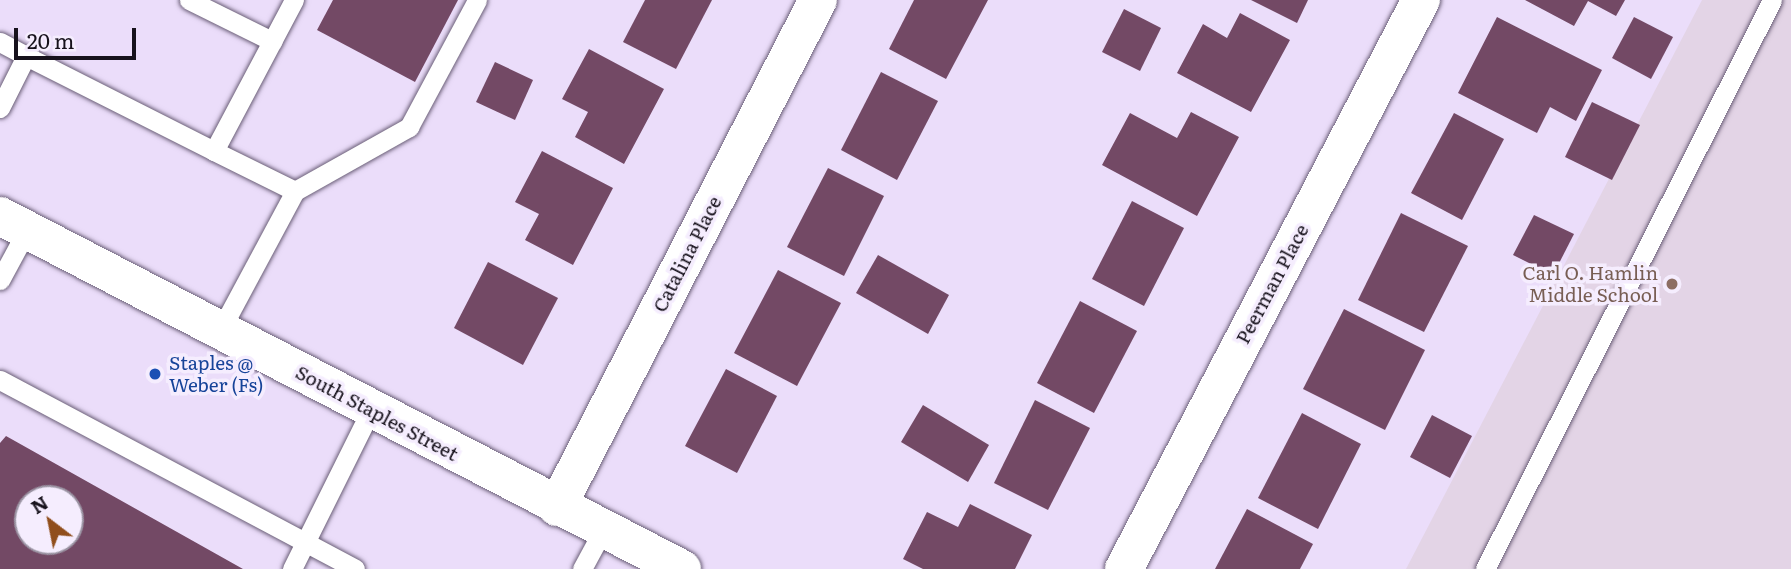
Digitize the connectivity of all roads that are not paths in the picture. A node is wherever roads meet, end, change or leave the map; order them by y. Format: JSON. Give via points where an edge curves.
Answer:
{"nodes":[{"id":1,"x":189,"y":0,"type":"edge"},
{"id":2,"x":294,"y":0,"type":"edge"},
{"id":3,"x":477,"y":0,"type":"edge"},
{"id":4,"x":818,"y":0,"type":"edge"},
{"id":5,"x":1421,"y":0,"type":"edge"},
{"id":6,"x":1772,"y":0,"type":"edge"},
{"id":7,"x":272,"y":41,"type":"junction"},
{"id":8,"x":0,"y":42,"type":"edge"},
{"id":9,"x":26,"y":56,"type":"junction"},
{"id":10,"x":0,"y":108,"type":"edge"},
{"id":11,"x":215,"y":151,"type":"junction"},
{"id":12,"x":295,"y":191,"type":"junction"},
{"id":13,"x":14,"y":223,"type":"edge"},
{"id":14,"x":0,"y":280,"type":"edge"},
{"id":15,"x":220,"y":331,"type":"junction"},
{"id":16,"x":0,"y":380,"type":"edge"},
{"id":17,"x":371,"y":410,"type":"junction"},
{"id":18,"x":557,"y":508,"type":"junction"},
{"id":19,"x":603,"y":530,"type":"junction"},
{"id":20,"x":305,"y":544,"type":"junction"},
{"id":21,"x":292,"y":569,"type":"edge"},
{"id":22,"x":355,"y":569,"type":"edge"},
{"id":23,"x":582,"y":569,"type":"edge"},
{"id":24,"x":682,"y":569,"type":"edge"},
{"id":25,"x":1124,"y":569,"type":"edge"},
{"id":26,"x":1485,"y":569,"type":"edge"}],
"edges":[{"from":1,"to":7,"type":"lane"},
{"from":2,"to":7,"type":"lane"},
{"from":3,"to":12,"type":"lane","via":[[410,127]]},
{"from":4,"to":18,"type":"street","name":"Catalina Place"},
{"from":5,"to":25,"type":"street","name":"Peerman Place"},
{"from":6,"to":26,"type":"lane"},
{"from":7,"to":11,"type":"lane"},
{"from":8,"to":9,"type":"lane"},
{"from":9,"to":10,"type":"lane"},
{"from":9,"to":11,"type":"lane"},
{"from":11,"to":12,"type":"lane"},
{"from":12,"to":15,"type":"lane"},
{"from":13,"to":14,"type":"lane"},
{"from":13,"to":15,"type":"street","name":"South Staples Street"},
{"from":15,"to":17,"type":"street","name":"South Staples Street"},
{"from":16,"to":20,"type":"lane"},
{"from":17,"to":18,"type":"street","name":"South Staples Street"},
{"from":17,"to":20,"type":"lane"},
{"from":18,"to":19,"type":"street","name":"South Staples Street"},
{"from":19,"to":23,"type":"lane"},
{"from":19,"to":24,"type":"street","name":"South Staples Street"},
{"from":20,"to":21,"type":"lane"},
{"from":20,"to":22,"type":"lane"}]}
